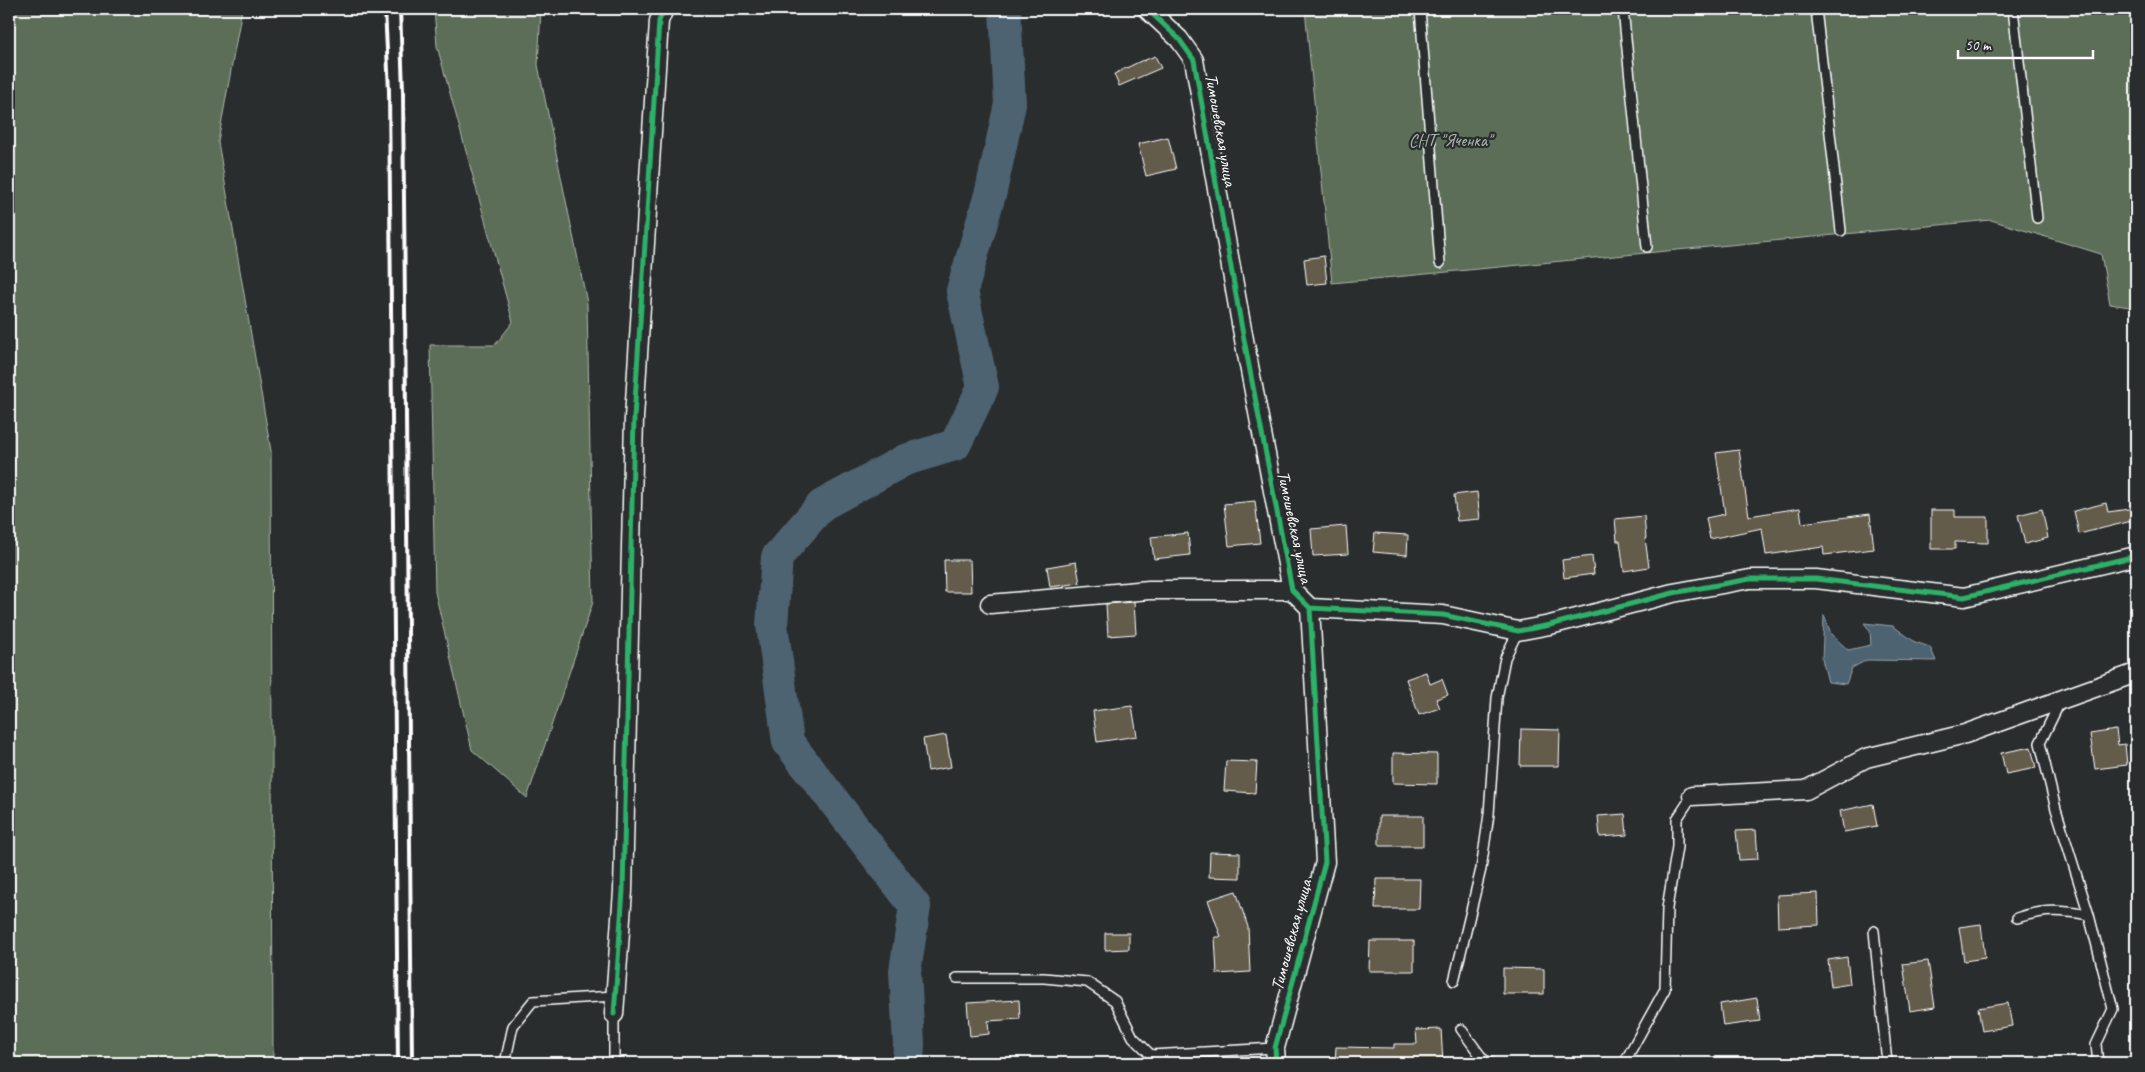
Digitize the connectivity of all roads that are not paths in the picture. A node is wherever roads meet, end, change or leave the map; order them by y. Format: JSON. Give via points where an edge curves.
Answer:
{"nodes":[{"id":1,"x":664,"y":9,"type":"edge"},
{"id":2,"x":1147,"y":9,"type":"edge"},
{"id":3,"x":1420,"y":9,"type":"edge"},
{"id":4,"x":1624,"y":9,"type":"edge"},
{"id":5,"x":1816,"y":9,"type":"edge"},
{"id":6,"x":2013,"y":9,"type":"edge"},
{"id":7,"x":2037,"y":218,"type":"dead end"},
{"id":8,"x":1842,"y":231,"type":"dead end"},
{"id":9,"x":1647,"y":247,"type":"dead end"},
{"id":10,"x":1440,"y":263,"type":"dead end"},
{"id":11,"x":2136,"y":556,"type":"edge"},
{"id":12,"x":1292,"y":590,"type":"junction"},
{"id":13,"x":990,"y":604,"type":"dead end"},
{"id":14,"x":1310,"y":608,"type":"junction"},
{"id":15,"x":1518,"y":631,"type":"junction"},
{"id":16,"x":2136,"y":673,"type":"edge"},
{"id":17,"x":2061,"y":700,"type":"junction"},
{"id":18,"x":1692,"y":796,"type":"joint"},
{"id":19,"x":2089,"y":915,"type":"junction"},
{"id":20,"x":2017,"y":918,"type":"dead end"},
{"id":21,"x":1874,"y":930,"type":"dead end"},
{"id":22,"x":957,"y":978,"type":"dead end"},
{"id":23,"x":1454,"y":981,"type":"dead end"},
{"id":24,"x":615,"y":996,"type":"junction"},
{"id":25,"x":614,"y":1014,"type":"joint"},
{"id":26,"x":1461,"y":1029,"type":"dead end"},
{"id":27,"x":1276,"y":1055,"type":"edge"},
{"id":28,"x":505,"y":1063,"type":"edge"},
{"id":29,"x":614,"y":1063,"type":"edge"},
{"id":30,"x":1491,"y":1063,"type":"edge"},
{"id":31,"x":1624,"y":1063,"type":"edge"},
{"id":32,"x":1887,"y":1063,"type":"edge"},
{"id":33,"x":2098,"y":1063,"type":"edge"}],
"edges":[{"from":1,"to":24,"type":"street","via":[[659,21],[634,418],[623,891]]},
{"from":2,"to":12,"type":"street","name":"Тимошевская улица","via":[[1179,39],[1194,60]]},
{"from":3,"to":10,"type":"lane"},
{"from":4,"to":9,"type":"lane"},
{"from":5,"to":8,"type":"lane"},
{"from":6,"to":7,"type":"lane"},
{"from":11,"to":15,"type":"street","via":[[1964,597],[1816,578],[1750,579]]},
{"from":12,"to":13,"type":"street","via":[[1149,590]]},
{"from":12,"to":14,"type":"street","name":"Тимошевская улица"},
{"from":14,"to":15,"type":"street","via":[[1443,615]]},
{"from":14,"to":27,"type":"street","name":"Тимошевская улица","via":[[1325,862]]},
{"from":15,"to":23,"type":"lane","via":[[1505,658],[1497,698],[1489,814],[1481,869]]},
{"from":16,"to":17,"type":"street"},
{"from":17,"to":18,"type":"street","via":[[1965,734],[1866,758],[1806,790]]},
{"from":17,"to":19,"type":"lane","via":[[2040,742],[2056,809]]},
{"from":18,"to":31,"type":"lane","via":[[1677,819],[1677,847],[1667,908],[1665,989]]},
{"from":19,"to":20,"type":"lane","via":[[2060,910],[2034,912]]},
{"from":19,"to":33,"type":"lane","via":[[2114,1009],[2096,1045]]},
{"from":21,"to":32,"type":"lane"},
{"from":22,"to":27,"type":"lane","via":[[1044,978],[1087,982],[1115,1001],[1132,1037],[1150,1055]]},
{"from":24,"to":25,"type":"street"},
{"from":24,"to":28,"type":"lane","via":[[534,1001],[513,1026]]},
{"from":25,"to":29,"type":"lane"},
{"from":26,"to":30,"type":"lane","via":[[1483,1059]]}]}
